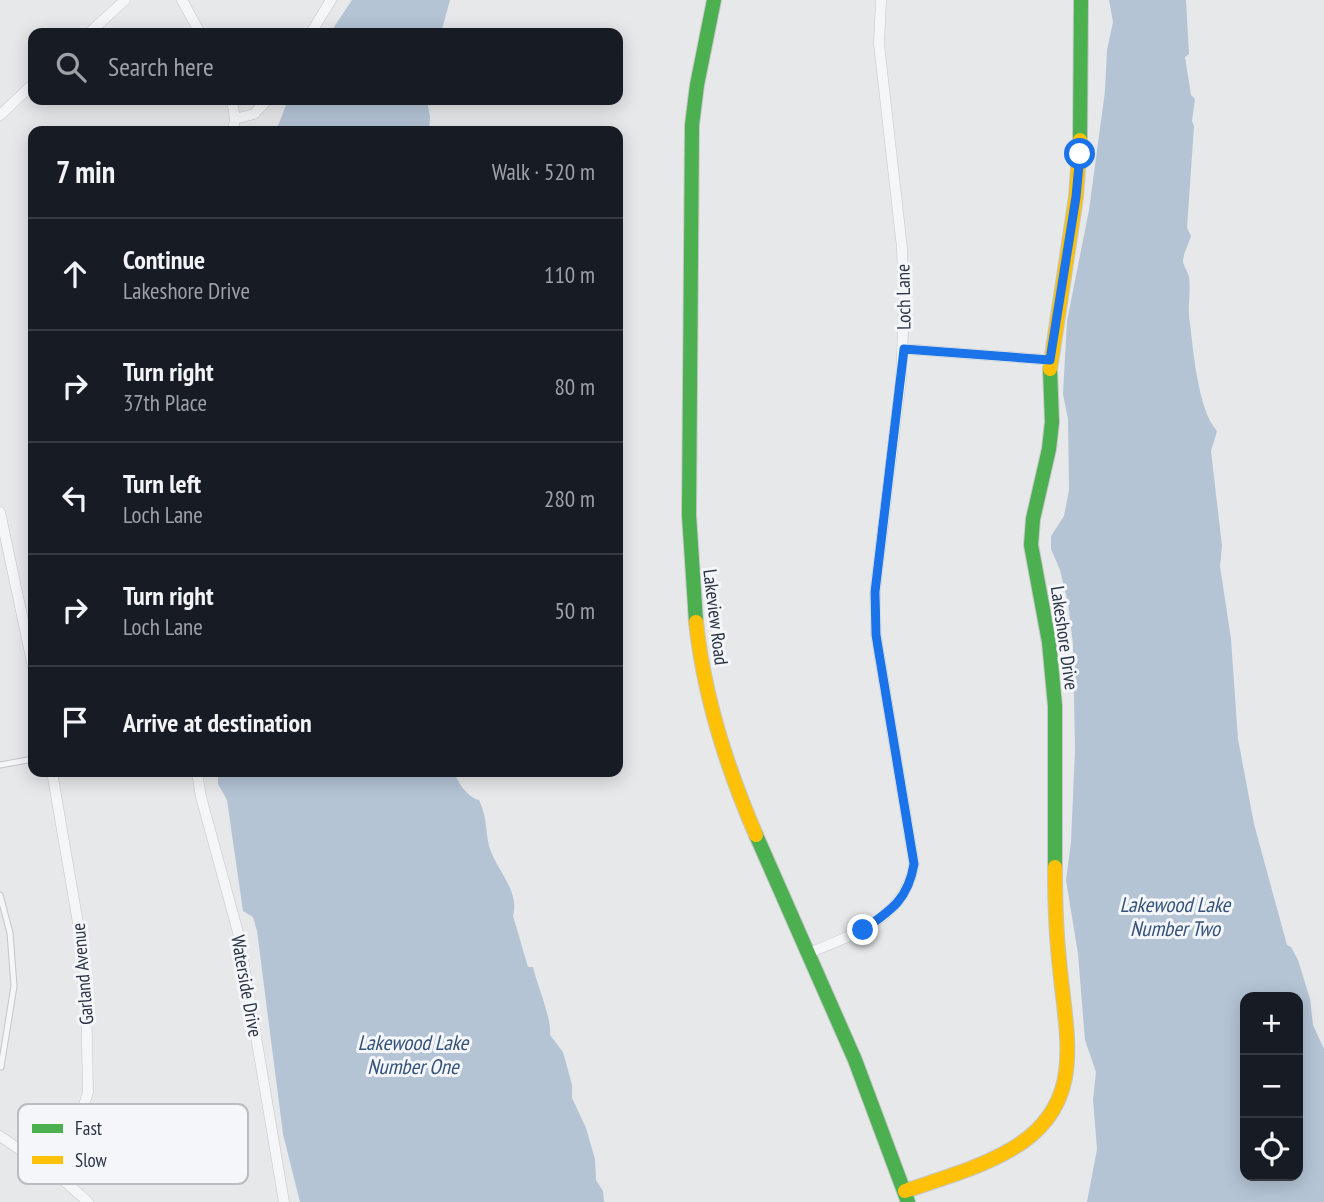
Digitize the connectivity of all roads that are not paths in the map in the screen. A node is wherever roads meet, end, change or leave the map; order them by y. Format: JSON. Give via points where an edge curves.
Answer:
{"nodes":[{"id":1,"x":125,"y":0,"type":"edge"},
{"id":2,"x":182,"y":0,"type":"edge"},
{"id":3,"x":331,"y":0,"type":"edge"},
{"id":4,"x":714,"y":0,"type":"edge"},
{"id":5,"x":881,"y":0,"type":"edge"},
{"id":6,"x":1081,"y":0,"type":"edge"},
{"id":7,"x":94,"y":28,"type":"edge"},
{"id":8,"x":197,"y":28,"type":"edge"},
{"id":9,"x":314,"y":28,"type":"edge"},
{"id":10,"x":28,"y":89,"type":"edge"},
{"id":11,"x":233,"y":105,"type":"edge"},
{"id":12,"x":262,"y":105,"type":"edge"},
{"id":13,"x":0,"y":115,"type":"edge"},
{"id":14,"x":235,"y":119,"type":"junction"},
{"id":15,"x":234,"y":126,"type":"edge"},
{"id":16,"x":904,"y":349,"type":"junction"},
{"id":17,"x":1050,"y":360,"type":"junction"},
{"id":18,"x":0,"y":512,"type":"edge"},
{"id":19,"x":28,"y":644,"type":"edge"},
{"id":20,"x":28,"y":760,"type":"edge"},
{"id":21,"x":0,"y":765,"type":"edge"},
{"id":22,"x":53,"y":777,"type":"edge"},
{"id":23,"x":198,"y":777,"type":"edge"},
{"id":24,"x":0,"y":895,"type":"edge"},
{"id":25,"x":808,"y":953,"type":"junction"},
{"id":26,"x":1,"y":1066,"type":"edge"},
{"id":27,"x":84,"y":1104,"type":"edge"},
{"id":28,"x":0,"y":1136,"type":"edge"},
{"id":29,"x":18,"y":1148,"type":"edge"},
{"id":30,"x":66,"y":1184,"type":"edge"},
{"id":31,"x":907,"y":1197,"type":"edge"},
{"id":32,"x":88,"y":1202,"type":"edge"},
{"id":33,"x":284,"y":1202,"type":"edge"}],
"edges":[{"from":1,"to":7,"type":"street"},
{"from":2,"to":8,"type":"street"},
{"from":3,"to":9,"type":"street"},
{"from":4,"to":25,"type":"street","name":"Lakeview Road","via":[[692,125],[690,575],[700,657],[721,745]]},
{"from":5,"to":16,"type":"street","name":"Loch Lane","via":[[879,44],[902,248]]},
{"from":6,"to":17,"type":"street","name":"Lakeshore Drive","via":[[1080,154]]},
{"from":10,"to":13,"type":"street"},
{"from":11,"to":14,"type":"street"},
{"from":12,"to":14,"type":"street","via":[[254,114]]},
{"from":14,"to":15,"type":"street"},
{"from":16,"to":17,"type":"street"},
{"from":16,"to":25,"type":"street","name":"Loch Lane","via":[[875,592],[876,635],[914,856],[912,873],[894,909],[863,930]]},
{"from":17,"to":31,"type":"street","name":"Lakeshore Drive","via":[[1052,422],[1031,545],[1055,706],[1055,884],[1068,1070],[1056,1106],[1033,1136]]},
{"from":18,"to":19,"type":"street"},
{"from":20,"to":21,"type":"lane"},
{"from":22,"to":27,"type":"street","name":"Garland Avenue","via":[[83,953],[88,1092]]},
{"from":23,"to":33,"type":"street","name":"Waterside Drive","via":[[239,936]]},
{"from":24,"to":26,"type":"lane","via":[[10,933],[14,986]]},
{"from":25,"to":31,"type":"street","name":"Lakeview Road"},
{"from":28,"to":29,"type":"street"},
{"from":30,"to":32,"type":"street"}]}
